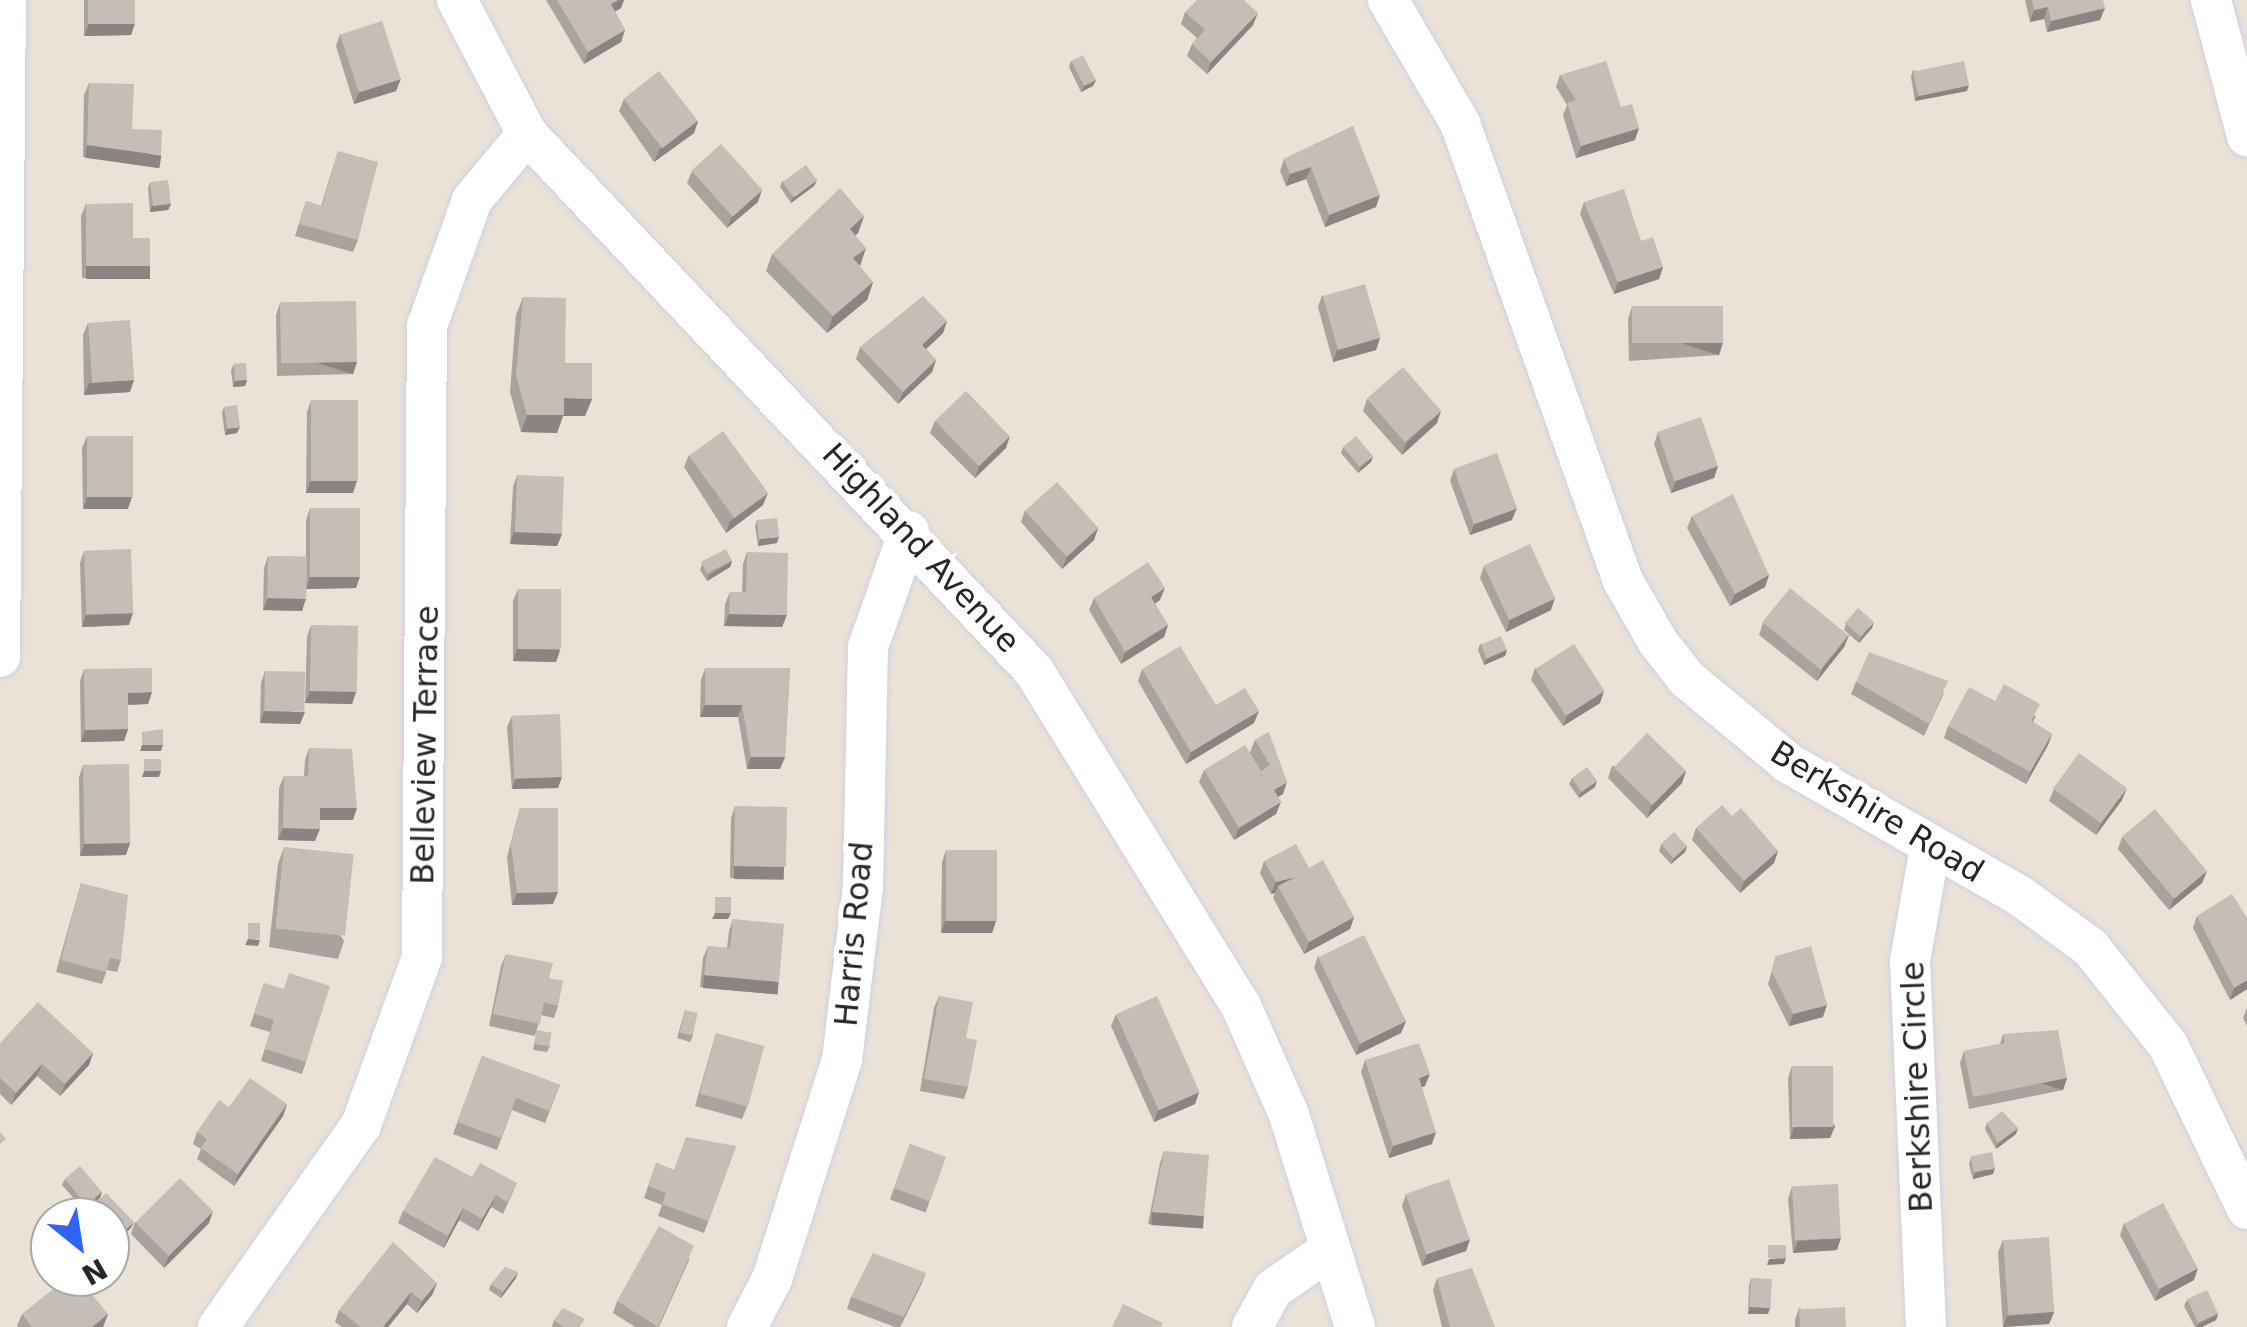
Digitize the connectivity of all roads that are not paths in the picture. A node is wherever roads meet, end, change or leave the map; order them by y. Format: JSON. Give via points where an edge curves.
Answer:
{"nodes":[{"id":1,"x":6,"y":0,"type":"edge"},
{"id":2,"x":457,"y":0,"type":"edge"},
{"id":3,"x":1388,"y":0,"type":"edge"},
{"id":4,"x":2210,"y":0,"type":"edge"},
{"id":5,"x":527,"y":134,"type":"junction"},
{"id":6,"x":2247,"y":136,"type":"edge"},
{"id":7,"x":909,"y":532,"type":"junction"},
{"id":8,"x":0,"y":657,"type":"edge"},
{"id":9,"x":1930,"y":848,"type":"junction"},
{"id":10,"x":2247,"y":1208,"type":"edge"},
{"id":11,"x":1331,"y":1248,"type":"junction"},
{"id":12,"x":218,"y":1327,"type":"edge"},
{"id":13,"x":747,"y":1327,"type":"edge"},
{"id":14,"x":1252,"y":1327,"type":"edge"},
{"id":15,"x":1355,"y":1327,"type":"edge"},
{"id":16,"x":1926,"y":1327,"type":"edge"}],
"edges":[{"from":1,"to":8,"type":"street"},
{"from":2,"to":5,"type":"street","name":"Highland Avenue"},
{"from":3,"to":9,"type":"street","name":"Berkshire Road","via":[[1460,123],[1616,562],[1658,642],[1739,728]]},
{"from":4,"to":6,"type":"street"},
{"from":5,"to":7,"type":"street","name":"Highland Avenue"},
{"from":5,"to":12,"type":"street","name":"Belleview Terrace","via":[[472,200],[427,326],[422,957],[361,1125]]},
{"from":7,"to":11,"type":"street","name":"Highland Avenue","via":[[1034,671],[1241,1006],[1289,1115]]},
{"from":7,"to":13,"type":"street","name":"Harris Road","via":[[868,647],[863,886],[842,1060],[772,1279]]},
{"from":9,"to":10,"type":"street","name":"Berkshire Road","via":[[2020,896],[2132,992]]},
{"from":9,"to":16,"type":"street","name":"Berkshire Circle","via":[[1910,960]]},
{"from":11,"to":14,"type":"street","via":[[1274,1289]]},
{"from":11,"to":15,"type":"street","name":"Highland Avenue"}]}
